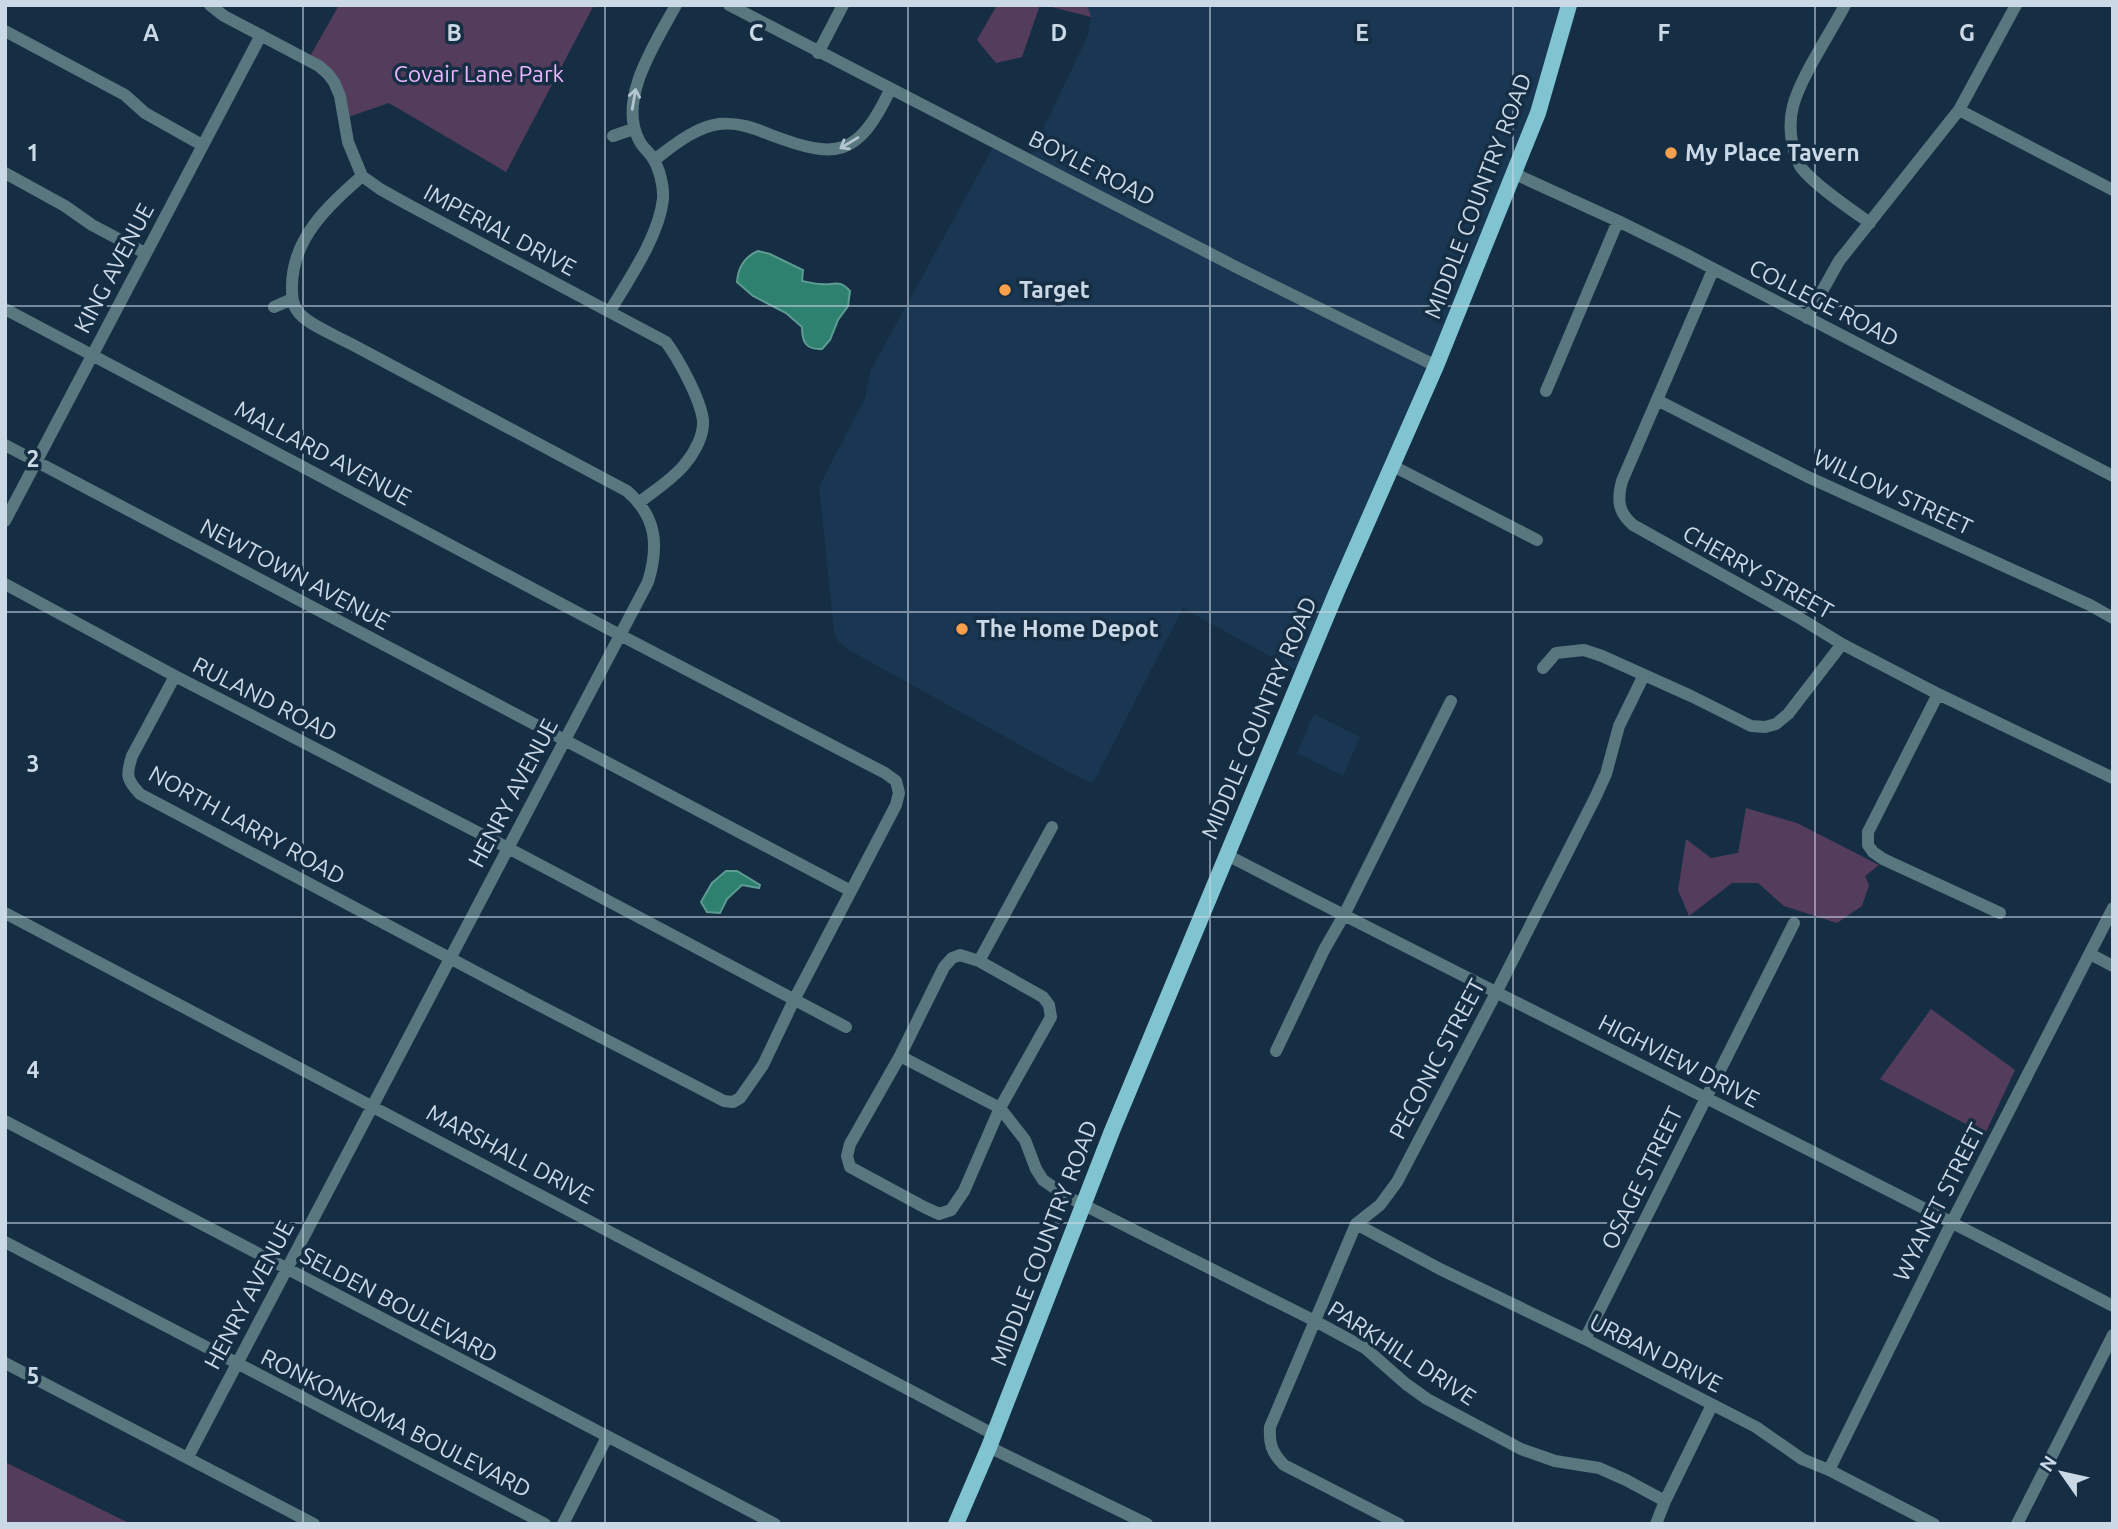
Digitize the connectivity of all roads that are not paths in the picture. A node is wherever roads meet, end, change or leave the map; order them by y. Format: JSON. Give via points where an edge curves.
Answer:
{"nodes":[{"id":1,"x":210,"y":5,"type":"edge"},
{"id":2,"x":676,"y":5,"type":"edge"},
{"id":3,"x":729,"y":5,"type":"edge"},
{"id":4,"x":843,"y":5,"type":"edge"},
{"id":5,"x":1569,"y":5,"type":"edge"},
{"id":6,"x":1845,"y":5,"type":"edge"},
{"id":7,"x":2016,"y":5,"type":"edge"},
{"id":8,"x":5,"y":31,"type":"edge"},
{"id":9,"x":261,"y":35,"type":"junction"},
{"id":10,"x":818,"y":53,"type":"junction"},
{"id":11,"x":890,"y":90,"type":"junction"},
{"id":12,"x":1959,"y":110,"type":"junction"},
{"id":13,"x":633,"y":129,"type":"junction"},
{"id":14,"x":613,"y":136,"type":"dead end"},
{"id":15,"x":202,"y":145,"type":"junction"},
{"id":16,"x":654,"y":160,"type":"junction"},
{"id":17,"x":5,"y":173,"type":"edge"},
{"id":18,"x":1513,"y":173,"type":"junction"},
{"id":19,"x":362,"y":176,"type":"junction"},
{"id":20,"x":2113,"y":190,"type":"edge"},
{"id":21,"x":1618,"y":221,"type":"junction"},
{"id":22,"x":1870,"y":223,"type":"junction"},
{"id":23,"x":145,"y":253,"type":"junction"},
{"id":24,"x":1713,"y":270,"type":"junction"},
{"id":25,"x":292,"y":299,"type":"junction"},
{"id":26,"x":274,"y":307,"type":"dead end"},
{"id":27,"x":5,"y":309,"type":"edge"},
{"id":28,"x":610,"y":311,"type":"junction"},
{"id":29,"x":1807,"y":318,"type":"junction"},
{"id":30,"x":92,"y":354,"type":"junction"},
{"id":31,"x":1436,"y":366,"type":"junction"},
{"id":32,"x":1546,"y":391,"type":"dead end"},
{"id":33,"x":1657,"y":400,"type":"junction"},
{"id":34,"x":5,"y":445,"type":"edge"},
{"id":35,"x":37,"y":462,"type":"junction"},
{"id":36,"x":1393,"y":466,"type":"junction"},
{"id":37,"x":2113,"y":475,"type":"edge"},
{"id":38,"x":640,"y":502,"type":"junction"},
{"id":39,"x":5,"y":520,"type":"edge"},
{"id":40,"x":1537,"y":540,"type":"dead end"},
{"id":41,"x":5,"y":584,"type":"edge"},
{"id":42,"x":2113,"y":618,"type":"edge"},
{"id":43,"x":620,"y":635,"type":"junction"},
{"id":44,"x":1842,"y":644,"type":"junction"},
{"id":45,"x":1543,"y":668,"type":"dead end"},
{"id":46,"x":175,"y":676,"type":"junction"},
{"id":47,"x":1644,"y":676,"type":"junction"},
{"id":48,"x":1938,"y":694,"type":"junction"},
{"id":49,"x":1451,"y":701,"type":"dead end"},
{"id":50,"x":565,"y":740,"type":"junction"},
{"id":51,"x":2113,"y":779,"type":"edge"},
{"id":52,"x":1052,"y":827,"type":"dead end"},
{"id":53,"x":508,"y":848,"type":"junction"},
{"id":54,"x":1227,"y":855,"type":"junction"},
{"id":55,"x":850,"y":891,"type":"junction"},
{"id":56,"x":2113,"y":908,"type":"edge"},
{"id":57,"x":5,"y":913,"type":"edge"},
{"id":58,"x":2000,"y":913,"type":"dead end"},
{"id":59,"x":1344,"y":915,"type":"junction"},
{"id":60,"x":1794,"y":922,"type":"dead end"},
{"id":61,"x":2090,"y":954,"type":"junction"},
{"id":62,"x":451,"y":957,"type":"junction"},
{"id":63,"x":979,"y":961,"type":"junction"},
{"id":64,"x":2113,"y":966,"type":"edge"},
{"id":65,"x":1496,"y":993,"type":"junction"},
{"id":66,"x":794,"y":1000,"type":"junction"},
{"id":67,"x":846,"y":1027,"type":"dead end"},
{"id":68,"x":1276,"y":1051,"type":"dead end"},
{"id":69,"x":900,"y":1056,"type":"junction"},
{"id":70,"x":1705,"y":1098,"type":"junction"},
{"id":71,"x":372,"y":1105,"type":"junction"},
{"id":72,"x":1000,"y":1108,"type":"junction"},
{"id":73,"x":5,"y":1121,"type":"edge"},
{"id":74,"x":1084,"y":1205,"type":"junction"},
{"id":75,"x":1952,"y":1222,"type":"junction"},
{"id":76,"x":1356,"y":1224,"type":"junction"},
{"id":77,"x":5,"y":1242,"type":"edge"},
{"id":78,"x":286,"y":1269,"type":"junction"},
{"id":79,"x":2113,"y":1306,"type":"edge"},
{"id":80,"x":1315,"y":1321,"type":"junction"},
{"id":81,"x":2113,"y":1335,"type":"edge"},
{"id":82,"x":1584,"y":1339,"type":"junction"},
{"id":83,"x":5,"y":1363,"type":"edge"},
{"id":84,"x":237,"y":1364,"type":"junction"},
{"id":85,"x":1712,"y":1405,"type":"junction"},
{"id":86,"x":607,"y":1437,"type":"junction"},
{"id":87,"x":991,"y":1441,"type":"junction"},
{"id":88,"x":188,"y":1457,"type":"junction"},
{"id":89,"x":1829,"y":1470,"type":"junction"},
{"id":90,"x":1665,"y":1501,"type":"junction"},
{"id":91,"x":314,"y":1524,"type":"edge"},
{"id":92,"x":545,"y":1524,"type":"edge"},
{"id":93,"x":563,"y":1524,"type":"edge"},
{"id":94,"x":775,"y":1524,"type":"edge"},
{"id":95,"x":956,"y":1524,"type":"edge"},
{"id":96,"x":1147,"y":1524,"type":"edge"},
{"id":97,"x":1399,"y":1524,"type":"edge"},
{"id":98,"x":1656,"y":1524,"type":"edge"},
{"id":99,"x":1934,"y":1524,"type":"edge"},
{"id":100,"x":2017,"y":1524,"type":"edge"}],
"edges":[{"from":1,"to":9,"type":"street"},
{"from":13,"to":2,"type":"street","one_way":true,"via":[[632,99],[638,81]]},
{"from":3,"to":10,"type":"street","name":"BOYLE ROAD"},
{"from":4,"to":10,"type":"street"},
{"from":5,"to":18,"type":"main road","name":"MIDDLE COUNTRY ROAD","via":[[1538,113]]},
{"from":6,"to":22,"type":"street","via":[[1803,82],[1793,107],[1790,134],[1800,166]]},
{"from":7,"to":12,"type":"street"},
{"from":8,"to":15,"type":"street","via":[[125,95],[145,113]]},
{"from":9,"to":15,"type":"street","name":"KING AVENUE"},
{"from":9,"to":19,"type":"street","via":[[319,66],[334,82],[348,142]]},
{"from":10,"to":11,"type":"street","name":"BOYLE ROAD"},
{"from":11,"to":16,"type":"street","one_way":true,"via":[[872,124],[838,149],[821,151],[735,123],[717,124],[681,140]]},
{"from":11,"to":31,"type":"street","name":"BOYLE ROAD"},
{"from":12,"to":20,"type":"street"},
{"from":12,"to":22,"type":"street"},
{"from":13,"to":14,"type":"street"},
{"from":13,"to":16,"type":"street"},
{"from":15,"to":23,"type":"street","name":"KING AVENUE"},
{"from":16,"to":28,"type":"street","via":[[662,184],[660,210]]},
{"from":17,"to":23,"type":"street"},
{"from":18,"to":21,"type":"street","name":"COLLEGE ROAD"},
{"from":18,"to":31,"type":"main road","name":"MIDDLE COUNTRY ROAD"},
{"from":19,"to":25,"type":"street","via":[[327,206],[298,249]]},
{"from":19,"to":28,"type":"street","name":"IMPERIAL DRIVE"},
{"from":21,"to":24,"type":"street","name":"COLLEGE ROAD"},
{"from":21,"to":32,"type":"street"},
{"from":22,"to":29,"type":"street","via":[[1839,261]]},
{"from":23,"to":30,"type":"street","name":"KING AVENUE"},
{"from":24,"to":29,"type":"street","name":"COLLEGE ROAD"},
{"from":24,"to":33,"type":"street","name":"CHERRY STREET"},
{"from":25,"to":26,"type":"street"},
{"from":25,"to":38,"type":"street","via":[[299,313],[314,324],[606,479]]},
{"from":27,"to":30,"type":"street","name":"MALLARD AVENUE"},
{"from":28,"to":38,"type":"street","name":"IMPERIAL DRIVE","via":[[666,342],[678,359],[703,420],[695,450],[684,466]]},
{"from":29,"to":37,"type":"street","name":"COLLEGE ROAD"},
{"from":30,"to":35,"type":"street","name":"KING AVENUE"},
{"from":30,"to":43,"type":"street","name":"MALLARD AVENUE"},
{"from":31,"to":36,"type":"main road","name":"MIDDLE COUNTRY ROAD"},
{"from":33,"to":42,"type":"street","name":"WILLOW STREET","via":[[1808,477]]},
{"from":33,"to":44,"type":"street","name":"CHERRY STREET","via":[[1622,481],[1619,507],[1627,519]]},
{"from":34,"to":35,"type":"street","name":"NEWTOWN AVENUE"},
{"from":35,"to":39,"type":"street","name":"KING AVENUE"},
{"from":35,"to":50,"type":"street","name":"NEWTOWN AVENUE"},
{"from":36,"to":40,"type":"street"},
{"from":36,"to":54,"type":"main road","name":"MIDDLE COUNTRY ROAD"},
{"from":38,"to":43,"type":"street","name":"HENRY AVENUE","via":[[652,527],[655,561]]},
{"from":41,"to":46,"type":"street","name":"RULAND ROAD"},
{"from":43,"to":50,"type":"street","name":"HENRY AVENUE"},
{"from":43,"to":55,"type":"street","name":"MALLARD AVENUE","via":[[897,781],[896,805]]},
{"from":44,"to":47,"type":"street","via":[[1788,714],[1765,727],[1751,726]]},
{"from":44,"to":48,"type":"street","name":"CHERRY STREET"},
{"from":45,"to":47,"type":"street","via":[[1556,653],[1584,650]]},
{"from":46,"to":53,"type":"street","name":"RULAND ROAD"},
{"from":46,"to":62,"type":"street","name":"NORTH LARRY ROAD","via":[[127,771],[129,782],[140,794]]},
{"from":47,"to":65,"type":"street","name":"PECONIC STREET","via":[[1619,726],[1595,798]]},
{"from":48,"to":51,"type":"street","name":"CHERRY STREET"},
{"from":48,"to":58,"type":"street","via":[[1868,832],[1868,845],[1892,864]]},
{"from":49,"to":59,"type":"street"},
{"from":50,"to":53,"type":"street","name":"HENRY AVENUE"},
{"from":50,"to":55,"type":"street","name":"NEWTOWN AVENUE"},
{"from":52,"to":63,"type":"street"},
{"from":53,"to":62,"type":"street","name":"HENRY AVENUE"},
{"from":53,"to":66,"type":"street","name":"RULAND ROAD"},
{"from":54,"to":59,"type":"street","name":"HIGHVIEW DRIVE"},
{"from":54,"to":74,"type":"main road","name":"MIDDLE COUNTRY ROAD"},
{"from":55,"to":66,"type":"street"},
{"from":56,"to":61,"type":"street","name":"WYANET STREET"},
{"from":57,"to":71,"type":"street","name":"MARSHALL DRIVE"},
{"from":59,"to":65,"type":"street","name":"HIGHVIEW DRIVE"},
{"from":59,"to":68,"type":"street"},
{"from":60,"to":70,"type":"street","name":"OSAGE STREET"},
{"from":61,"to":64,"type":"street"},
{"from":61,"to":75,"type":"street","name":"WYANET STREET"},
{"from":62,"to":66,"type":"street","via":[[715,1097],[733,1102],[763,1066]]},
{"from":62,"to":71,"type":"street","name":"HENRY AVENUE"},
{"from":63,"to":69,"type":"street","via":[[960,955],[944,967]]},
{"from":63,"to":72,"type":"street","via":[[1043,997],[1051,1017]]},
{"from":65,"to":70,"type":"street","name":"HIGHVIEW DRIVE"},
{"from":65,"to":76,"type":"street","name":"PECONIC STREET","via":[[1397,1182],[1380,1205]]},
{"from":66,"to":67,"type":"street","name":"RULAND ROAD"},
{"from":69,"to":72,"type":"street"},
{"from":69,"to":72,"type":"street","via":[[847,1156],[850,1167],[924,1207],[939,1213],[951,1210]]},
{"from":70,"to":75,"type":"street","name":"HIGHVIEW DRIVE"},
{"from":70,"to":82,"type":"street","name":"OSAGE STREET"},
{"from":71,"to":78,"type":"street","name":"HENRY AVENUE"},
{"from":71,"to":87,"type":"street","name":"MARSHALL DRIVE"},
{"from":72,"to":74,"type":"street","name":"PARKHILL DRIVE","via":[[1025,1140],[1043,1180]]},
{"from":73,"to":78,"type":"street","name":"SELDEN BOULEVARD"},
{"from":74,"to":80,"type":"street","name":"PARKHILL DRIVE"},
{"from":74,"to":87,"type":"main road","name":"MIDDLE COUNTRY ROAD"},
{"from":75,"to":79,"type":"street","name":"HIGHVIEW DRIVE"},
{"from":75,"to":89,"type":"street","name":"WYANET STREET"},
{"from":76,"to":80,"type":"street","name":"PECONIC STREET"},
{"from":76,"to":82,"type":"street","name":"URBAN DRIVE"},
{"from":77,"to":84,"type":"street","name":"RONKONKOMA BOULEVARD"},
{"from":78,"to":84,"type":"street","name":"HENRY AVENUE"},
{"from":78,"to":86,"type":"street","name":"SELDEN BOULEVARD"},
{"from":80,"to":90,"type":"street","name":"PARKHILL DRIVE","via":[[1365,1348],[1427,1399],[1521,1449],[1555,1461],[1599,1468]]},
{"from":80,"to":97,"type":"street","name":"PECONIC STREET","via":[[1270,1427],[1274,1455],[1284,1465]]},
{"from":81,"to":100,"type":"street"},
{"from":82,"to":85,"type":"street","name":"URBAN DRIVE"},
{"from":83,"to":88,"type":"street"},
{"from":84,"to":88,"type":"street","name":"HENRY AVENUE"},
{"from":84,"to":92,"type":"street","name":"RONKONKOMA BOULEVARD"},
{"from":85,"to":89,"type":"street","name":"URBAN DRIVE"},
{"from":85,"to":90,"type":"street"},
{"from":86,"to":93,"type":"street"},
{"from":86,"to":94,"type":"street","name":"SELDEN BOULEVARD"},
{"from":87,"to":95,"type":"main road","name":"MIDDLE COUNTRY ROAD"},
{"from":87,"to":96,"type":"street","name":"MARSHALL DRIVE"},
{"from":88,"to":91,"type":"street"},
{"from":89,"to":99,"type":"street","name":"URBAN DRIVE"},
{"from":90,"to":98,"type":"street"}]}
